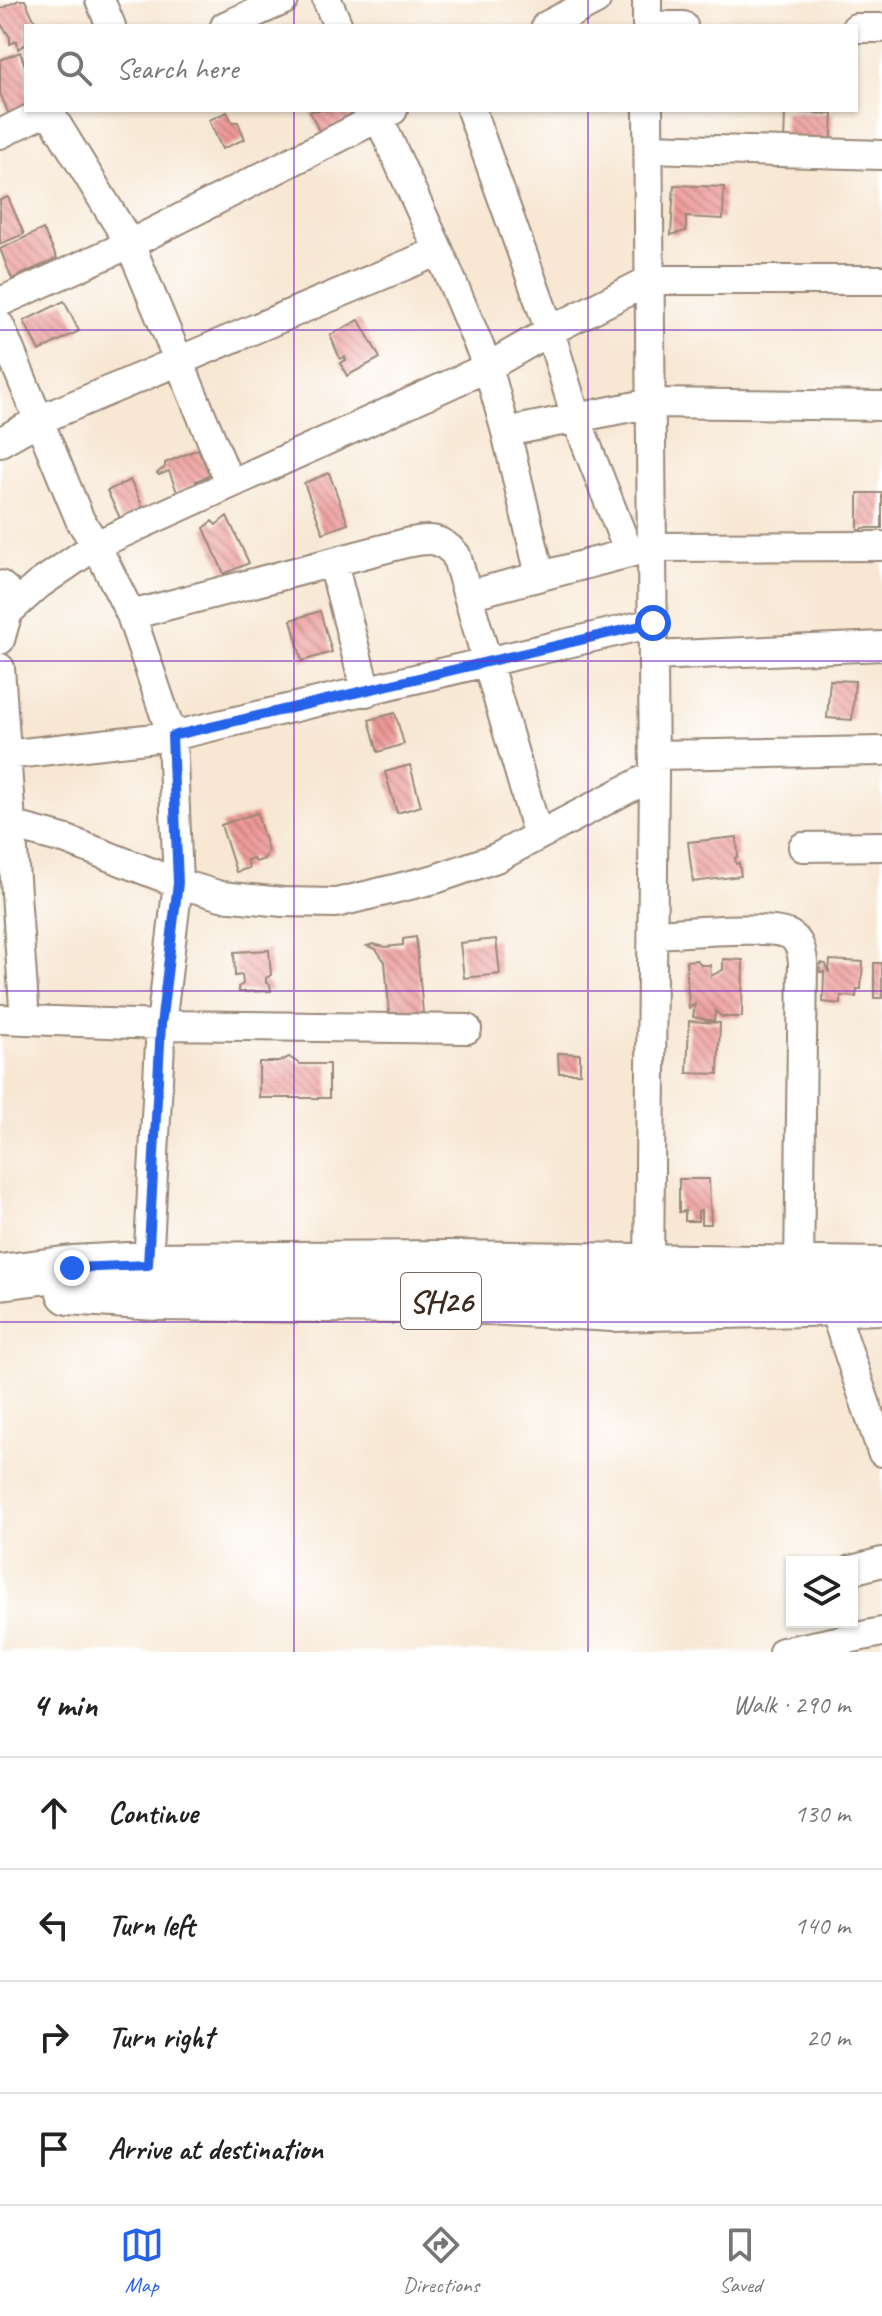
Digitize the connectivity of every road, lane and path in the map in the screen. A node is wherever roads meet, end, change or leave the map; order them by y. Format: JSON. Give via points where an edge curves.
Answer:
{"nodes":[{"id":1,"x":100,"y":0,"type":"edge"},
{"id":2,"x":327,"y":0,"type":"edge"},
{"id":3,"x":596,"y":0,"type":"edge"},
{"id":4,"x":647,"y":0,"type":"edge"},
{"id":5,"x":265,"y":4,"type":"edge"},
{"id":6,"x":110,"y":24,"type":"edge"},
{"id":7,"x":229,"y":24,"type":"edge"},
{"id":8,"x":337,"y":24,"type":"edge"},
{"id":9,"x":550,"y":24,"type":"edge"},
{"id":10,"x":647,"y":24,"type":"edge"},
{"id":11,"x":858,"y":28,"type":"edge"},
{"id":12,"x":882,"y":28,"type":"edge"},
{"id":13,"x":44,"y":112,"type":"edge"},
{"id":14,"x":49,"y":112,"type":"edge"},
{"id":15,"x":472,"y":112,"type":"edge"},
{"id":16,"x":648,"y":112,"type":"edge"},
{"id":17,"x":383,"y":113,"type":"edge"},
{"id":18,"x":0,"y":134,"type":"edge"},
{"id":19,"x":649,"y":148,"type":"junction"},
{"id":20,"x":882,"y":155,"type":"edge"},
{"id":21,"x":130,"y":244,"type":"junction"},
{"id":22,"x":439,"y":251,"type":"junction"},
{"id":23,"x":650,"y":280,"type":"junction"},
{"id":24,"x":882,"y":280,"type":"edge"},
{"id":25,"x":0,"y":302,"type":"edge"},
{"id":26,"x":0,"y":326,"type":"edge"},
{"id":27,"x":550,"y":331,"type":"junction"},
{"id":28,"x":180,"y":361,"type":"junction"},
{"id":29,"x":488,"y":367,"type":"junction"},
{"id":30,"x":651,"y":403,"type":"junction"},
{"id":31,"x":882,"y":406,"type":"edge"},
{"id":32,"x":576,"y":418,"type":"junction"},
{"id":33,"x":39,"y":420,"type":"junction"},
{"id":34,"x":506,"y":432,"type":"junction"},
{"id":35,"x":0,"y":442,"type":"edge"},
{"id":36,"x":230,"y":484,"type":"junction"},
{"id":37,"x":96,"y":545,"type":"junction"},
{"id":38,"x":882,"y":546,"type":"edge"},
{"id":39,"x":640,"y":550,"type":"junction"},
{"id":40,"x":333,"y":563,"type":"junction"},
{"id":41,"x":540,"y":575,"type":"junction"},
{"id":42,"x":10,"y":593,"type":"edge"},
{"id":43,"x":468,"y":595,"type":"junction"},
{"id":44,"x":131,"y":615,"type":"junction"},
{"id":45,"x":653,"y":623,"type":"junction"},
{"id":46,"x":0,"y":640,"type":"edge"},
{"id":47,"x":882,"y":646,"type":"edge"},
{"id":48,"x":653,"y":656,"type":"junction"},
{"id":49,"x":488,"y":663,"type":"junction"},
{"id":50,"x":0,"y":668,"type":"edge"},
{"id":51,"x":366,"y":692,"type":"junction"},
{"id":52,"x":172,"y":736,"type":"junction"},
{"id":53,"x":882,"y":751,"type":"edge"},
{"id":54,"x":6,"y":755,"type":"junction"},
{"id":55,"x":654,"y":765,"type":"junction"},
{"id":56,"x":5,"y":823,"type":"edge"},
{"id":57,"x":538,"y":836,"type":"junction"},
{"id":58,"x":882,"y":846,"type":"edge"},
{"id":59,"x":803,"y":847,"type":"dead end"},
{"id":60,"x":178,"y":883,"type":"junction"},
{"id":61,"x":653,"y":934,"type":"junction"},
{"id":62,"x":12,"y":1020,"type":"edge"},
{"id":63,"x":161,"y":1025,"type":"junction"},
{"id":64,"x":467,"y":1029,"type":"dead end"},
{"id":65,"x":148,"y":1265,"type":"junction"},
{"id":66,"x":649,"y":1267,"type":"junction"},
{"id":67,"x":799,"y":1269,"type":"junction"},
{"id":68,"x":882,"y":1270,"type":"edge"},
{"id":69,"x":0,"y":1277,"type":"edge"},
{"id":70,"x":0,"y":1288,"type":"edge"},
{"id":71,"x":882,"y":1302,"type":"edge"},
{"id":72,"x":832,"y":1304,"type":"junction"},
{"id":73,"x":882,"y":1452,"type":"edge"},
{"id":74,"x":882,"y":1562,"type":"edge"},
{"id":75,"x":858,"y":1568,"type":"edge"},
{"id":76,"x":832,"y":1632,"type":"edge"},
{"id":77,"x":882,"y":1632,"type":"edge"},
{"id":78,"x":783,"y":1652,"type":"edge"}],
"edges":[{"from":1,"to":6,"type":"street"},
{"from":2,"to":8,"type":"street"},
{"from":3,"to":9,"type":"street"},
{"from":4,"to":10,"type":"street"},
{"from":5,"to":7,"type":"street"},
{"from":11,"to":12,"type":"street"},
{"from":13,"to":18,"type":"street"},
{"from":14,"to":21,"type":"street"},
{"from":15,"to":27,"type":"street"},
{"from":16,"to":19,"type":"street"},
{"from":17,"to":21,"type":"street"},
{"from":17,"to":22,"type":"street"},
{"from":19,"to":20,"type":"street"},
{"from":19,"to":23,"type":"street"},
{"from":21,"to":25,"type":"street"},
{"from":21,"to":28,"type":"street"},
{"from":22,"to":28,"type":"street"},
{"from":22,"to":29,"type":"street"},
{"from":23,"to":24,"type":"street"},
{"from":23,"to":27,"type":"street"},
{"from":23,"to":30,"type":"street"},
{"from":26,"to":33,"type":"street"},
{"from":27,"to":29,"type":"street"},
{"from":27,"to":32,"type":"street"},
{"from":28,"to":33,"type":"street"},
{"from":28,"to":36,"type":"street"},
{"from":29,"to":34,"type":"street"},
{"from":29,"to":36,"type":"street"},
{"from":30,"to":31,"type":"street"},
{"from":30,"to":32,"type":"street"},
{"from":30,"to":39,"type":"street"},
{"from":32,"to":34,"type":"street"},
{"from":32,"to":39,"type":"street"},
{"from":33,"to":35,"type":"street"},
{"from":33,"to":37,"type":"street","via":[[80,520]]},
{"from":34,"to":41,"type":"street"},
{"from":36,"to":37,"type":"street"},
{"from":37,"to":42,"type":"street","via":[[38,585]]},
{"from":37,"to":44,"type":"street"},
{"from":38,"to":39,"type":"street"},
{"from":39,"to":41,"type":"street"},
{"from":39,"to":45,"type":"street"},
{"from":40,"to":43,"type":"street","via":[[430,539],[446,544],[456,555]]},
{"from":40,"to":44,"type":"street"},
{"from":40,"to":51,"type":"street"},
{"from":41,"to":43,"type":"street"},
{"from":42,"to":46,"type":"street"},
{"from":43,"to":49,"type":"street"},
{"from":44,"to":52,"type":"street"},
{"from":45,"to":48,"type":"street"},
{"from":45,"to":49,"type":"street"},
{"from":47,"to":48,"type":"street"},
{"from":48,"to":55,"type":"street"},
{"from":49,"to":51,"type":"street"},
{"from":49,"to":57,"type":"street"},
{"from":50,"to":54,"type":"street"},
{"from":51,"to":52,"type":"street"},
{"from":52,"to":54,"type":"street"},
{"from":52,"to":60,"type":"street"},
{"from":53,"to":55,"type":"street"},
{"from":54,"to":56,"type":"street"},
{"from":55,"to":57,"type":"street"},
{"from":55,"to":61,"type":"street"},
{"from":56,"to":60,"type":"street","via":[[67,840]]},
{"from":56,"to":62,"type":"street"},
{"from":57,"to":60,"type":"street","via":[[447,875],[336,903],[221,896]]},
{"from":58,"to":59,"type":"street"},
{"from":60,"to":63,"type":"street"},
{"from":61,"to":66,"type":"street"},
{"from":61,"to":67,"type":"street","via":[[780,931],[799,944]]},
{"from":62,"to":63,"type":"street"},
{"from":63,"to":64,"type":"street"},
{"from":63,"to":65,"type":"street"},
{"from":65,"to":66,"type":"main road"},
{"from":65,"to":69,"type":"main road"},
{"from":66,"to":67,"type":"main road"},
{"from":67,"to":68,"type":"main road"},
{"from":70,"to":72,"type":"main road","number":"SH26","via":[[157,1298],[613,1309]]},
{"from":71,"to":72,"type":"main road","number":"SH26"},
{"from":72,"to":73,"type":"street"},
{"from":74,"to":75,"type":"street"},
{"from":76,"to":77,"type":"street"},
{"from":76,"to":78,"type":"street"}]}
